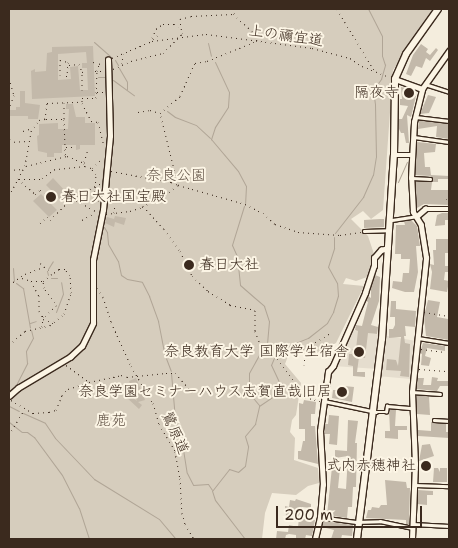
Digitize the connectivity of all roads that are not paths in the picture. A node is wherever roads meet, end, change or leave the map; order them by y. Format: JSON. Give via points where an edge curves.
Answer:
{"nodes":[{"id":1,"x":438,"y":9,"type":"edge"},
{"id":2,"x":449,"y":50,"type":"edge"},
{"id":3,"x":108,"y":60,"type":"road end"},
{"id":4,"x":395,"y":79,"type":"junction"},
{"id":5,"x":424,"y":87,"type":"junction"},
{"id":6,"x":449,"y":92,"type":"edge"},
{"id":7,"x":415,"y":117,"type":"junction"},
{"id":8,"x":449,"y":121,"type":"edge"},
{"id":9,"x":414,"y":137,"type":"junction"},
{"id":10,"x":449,"y":142,"type":"edge"},
{"id":11,"x":394,"y":155,"type":"junction"},
{"id":12,"x":412,"y":155,"type":"junction"},
{"id":13,"x":411,"y":178,"type":"junction"},
{"id":14,"x":430,"y":179,"type":"dead end"},
{"id":15,"x":448,"y":204,"type":"edge"},
{"id":16,"x":417,"y":216,"type":"junction"},
{"id":17,"x":390,"y":220,"type":"junction"},
{"id":18,"x":389,"y":230,"type":"junction"},
{"id":19,"x":364,"y":232,"type":"road end"},
{"id":20,"x":388,"y":248,"type":"junction"},
{"id":21,"x":418,"y":338,"type":"junction"},
{"id":22,"x":449,"y":343,"type":"edge"},
{"id":23,"x":412,"y":392,"type":"junction"},
{"id":24,"x":440,"y":394,"type":"dead end"},
{"id":25,"x":9,"y":397,"type":"edge"},
{"id":26,"x":323,"y":401,"type":"junction"},
{"id":27,"x":412,"y":408,"type":"junction"},
{"id":28,"x":373,"y":411,"type":"junction"},
{"id":29,"x":434,"y":420,"type":"dead end"},
{"id":30,"x":449,"y":421,"type":"edge"},
{"id":31,"x":414,"y":485,"type":"junction"},
{"id":32,"x":449,"y":486,"type":"edge"},
{"id":33,"x":320,"y":517,"type":"junction"},
{"id":34,"x":359,"y":522,"type":"junction"},
{"id":35,"x":413,"y":526,"type":"junction"},
{"id":36,"x":449,"y":526,"type":"edge"},
{"id":37,"x":315,"y":539,"type":"edge"},
{"id":38,"x":357,"y":539,"type":"edge"},
{"id":39,"x":412,"y":539,"type":"edge"}],
"edges":[{"from":1,"to":4,"type":"street","via":[[406,54]]},
{"from":2,"to":5,"type":"street"},
{"from":3,"to":25,"type":"street","via":[[108,171],[93,260],[93,323],[82,346]]},
{"from":4,"to":5,"type":"street"},
{"from":4,"to":11,"type":"street"},
{"from":5,"to":6,"type":"lane"},
{"from":5,"to":7,"type":"street"},
{"from":7,"to":8,"type":"lane"},
{"from":7,"to":9,"type":"street"},
{"from":9,"to":10,"type":"lane"},
{"from":9,"to":12,"type":"street"},
{"from":11,"to":12,"type":"street"},
{"from":11,"to":17,"type":"street"},
{"from":12,"to":13,"type":"street"},
{"from":13,"to":14,"type":"lane"},
{"from":13,"to":16,"type":"street","via":[[413,212]]},
{"from":15,"to":16,"type":"street","via":[[425,209]]},
{"from":16,"to":17,"type":"lane"},
{"from":16,"to":21,"type":"street","via":[[424,236],[426,258]]},
{"from":17,"to":18,"type":"street"},
{"from":18,"to":19,"type":"lane"},
{"from":18,"to":20,"type":"street"},
{"from":20,"to":26,"type":"street","via":[[374,258],[365,293],[328,372]]},
{"from":20,"to":28,"type":"street"},
{"from":21,"to":22,"type":"lane"},
{"from":21,"to":23,"type":"street"},
{"from":23,"to":24,"type":"lane"},
{"from":23,"to":27,"type":"street"},
{"from":26,"to":28,"type":"lane"},
{"from":26,"to":33,"type":"street","via":[[320,431],[324,485]]},
{"from":27,"to":28,"type":"lane","via":[[387,406],[386,412]]},
{"from":27,"to":31,"type":"street"},
{"from":28,"to":34,"type":"street"},
{"from":29,"to":30,"type":"lane"},
{"from":31,"to":32,"type":"lane"},
{"from":31,"to":35,"type":"street"},
{"from":33,"to":34,"type":"lane"},
{"from":33,"to":37,"type":"street"},
{"from":34,"to":35,"type":"lane","via":[[380,521]]},
{"from":34,"to":38,"type":"street"},
{"from":35,"to":36,"type":"lane"},
{"from":35,"to":39,"type":"street"}]}
